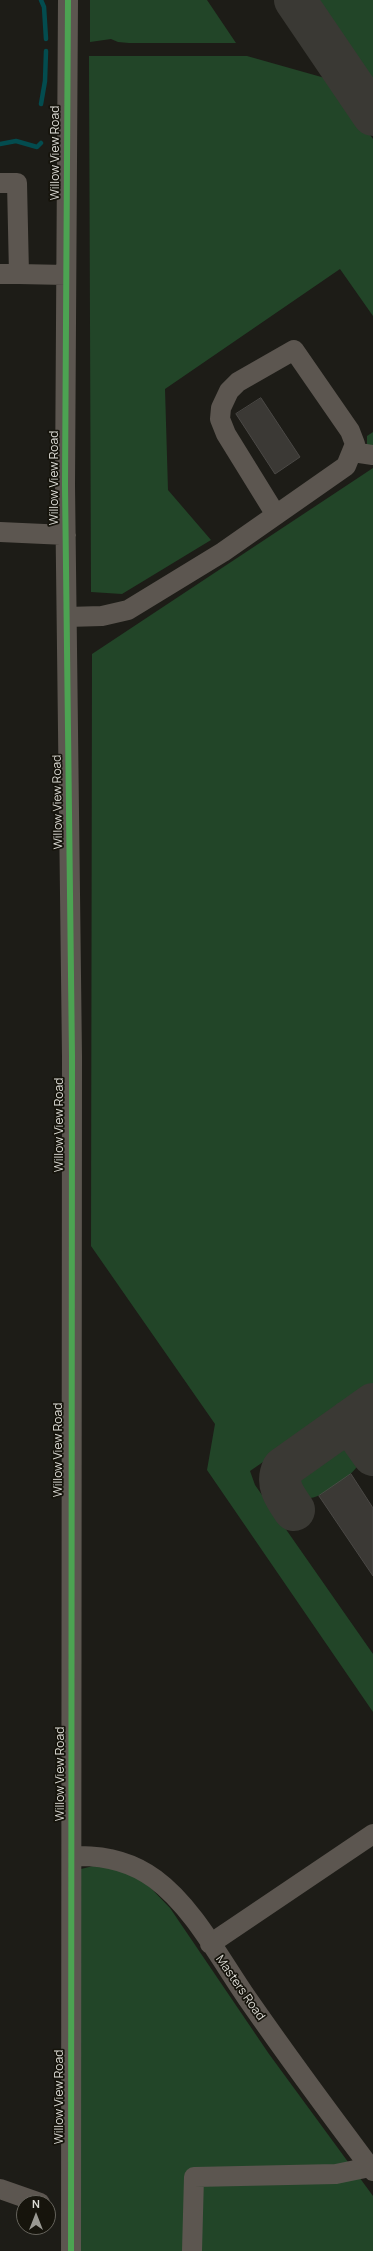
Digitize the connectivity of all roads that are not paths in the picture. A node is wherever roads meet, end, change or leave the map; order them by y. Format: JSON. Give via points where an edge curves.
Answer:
{"nodes":[{"id":1,"x":68,"y":0,"type":"edge"},
{"id":2,"x":0,"y":183,"type":"edge"},
{"id":3,"x":9,"y":274,"type":"edge"},
{"id":4,"x":66,"y":275,"type":"junction"},
{"id":5,"x":353,"y":452,"type":"junction"},
{"id":6,"x":373,"y":455,"type":"edge"},
{"id":7,"x":276,"y":515,"type":"junction"},
{"id":8,"x":0,"y":532,"type":"edge"},
{"id":9,"x":66,"y":535,"type":"junction"},
{"id":10,"x":67,"y":617,"type":"junction"},
{"id":11,"x":373,"y":1834,"type":"edge"},
{"id":12,"x":72,"y":1856,"type":"junction"},
{"id":13,"x":210,"y":1944,"type":"junction"},
{"id":14,"x":371,"y":2169,"type":"edge"},
{"id":15,"x":0,"y":2189,"type":"edge"},
{"id":16,"x":17,"y":2195,"type":"edge"},
{"id":17,"x":56,"y":2208,"type":"edge"},
{"id":18,"x":71,"y":2213,"type":"junction"},
{"id":19,"x":71,"y":2251,"type":"edge"},
{"id":20,"x":192,"y":2251,"type":"edge"}],
"edges":[{"from":1,"to":4,"type":"street","name":"Willow View Road"},
{"from":2,"to":3,"type":"street","via":[[17,183]]},
{"from":3,"to":4,"type":"street"},
{"from":4,"to":9,"type":"street","name":"Willow View Road"},
{"from":5,"to":6,"type":"street"},
{"from":5,"to":7,"type":"street","via":[[346,466]]},
{"from":5,"to":7,"type":"street","via":[[355,444],[350,431],[294,350],[238,382],[224,399],[220,418],[226,434]]},
{"from":7,"to":10,"type":"street","via":[[223,552],[128,610],[102,616]]},
{"from":8,"to":9,"type":"street"},
{"from":9,"to":10,"type":"street","name":"Willow View Road"},
{"from":10,"to":12,"type":"street","name":"Willow View Road","via":[[72,1049]]},
{"from":11,"to":13,"type":"street"},
{"from":12,"to":13,"type":"street","name":"Masters Road","via":[[93,1855],[109,1858],[154,1878],[181,1902]]},
{"from":12,"to":18,"type":"street","name":"Willow View Road"},
{"from":13,"to":14,"type":"street","name":"Masters Road","via":[[299,2073]]},
{"from":14,"to":20,"type":"street","via":[[336,2174],[194,2177]]},
{"from":15,"to":16,"type":"street"},
{"from":17,"to":18,"type":"street"},
{"from":18,"to":19,"type":"street","name":"Willow View Road"}]}
